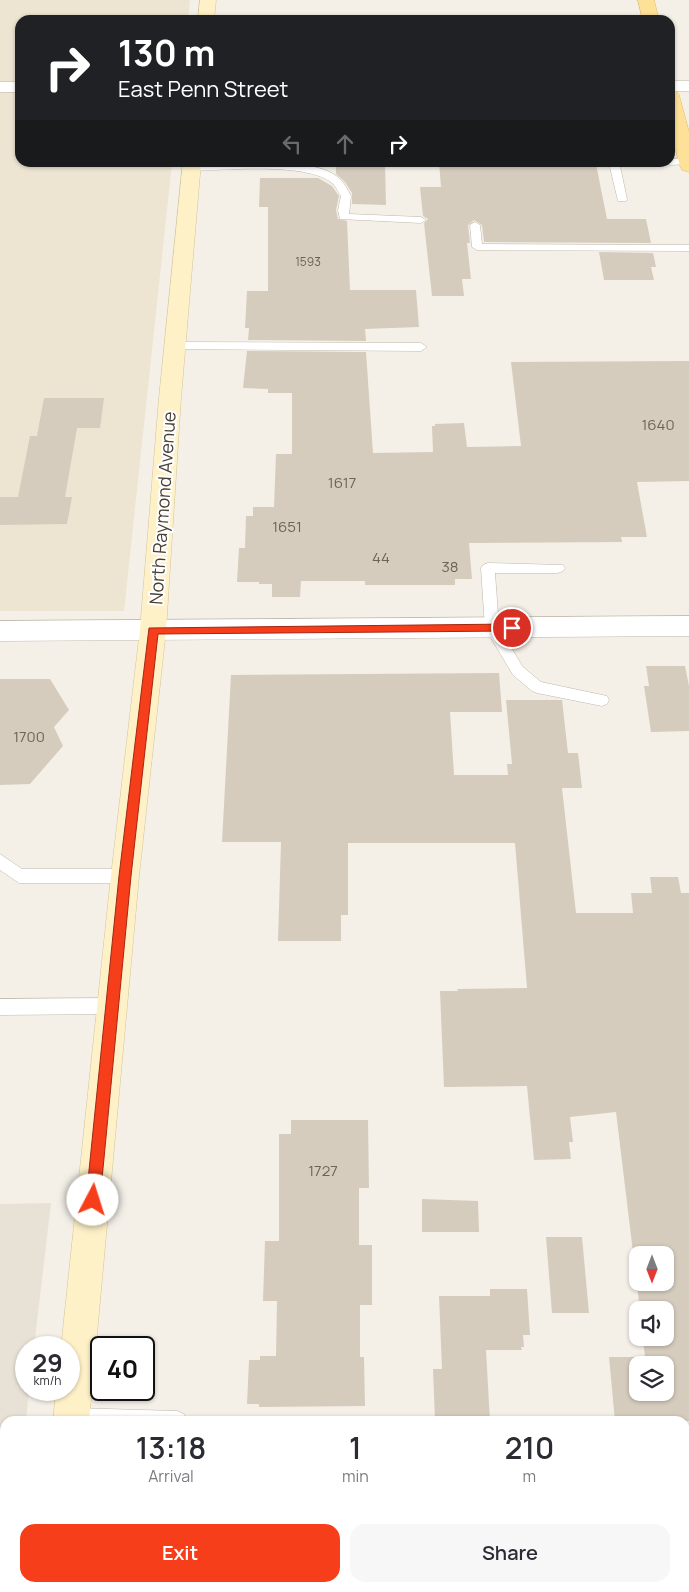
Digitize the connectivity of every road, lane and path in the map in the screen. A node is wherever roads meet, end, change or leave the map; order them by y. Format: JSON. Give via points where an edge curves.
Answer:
{"nodes":[{"id":1,"x":208,"y":0,"type":"edge"},
{"id":2,"x":646,"y":0,"type":"edge"},
{"id":3,"x":206,"y":15,"type":"edge"},
{"id":4,"x":650,"y":15,"type":"edge"},
{"id":5,"x":675,"y":86,"type":"edge"},
{"id":6,"x":689,"y":86,"type":"edge"},
{"id":7,"x":15,"y":87,"type":"edge"},
{"id":8,"x":0,"y":88,"type":"edge"},
{"id":9,"x":675,"y":123,"type":"edge"},
{"id":10,"x":682,"y":163,"type":"edge"},
{"id":11,"x":192,"y":167,"type":"edge"},
{"id":12,"x":288,"y":167,"type":"edge"},
{"id":13,"x":615,"y":167,"type":"edge"},
{"id":14,"x":622,"y":199,"type":"dead end"},
{"id":15,"x":421,"y":220,"type":"dead end"},
{"id":16,"x":475,"y":225,"type":"dead end"},
{"id":17,"x":689,"y":248,"type":"edge"},
{"id":18,"x":176,"y":346,"type":"junction"},
{"id":19,"x":421,"y":347,"type":"dead end"},
{"id":20,"x":558,"y":568,"type":"dead end"},
{"id":21,"x":689,"y":626,"type":"edge"},
{"id":22,"x":492,"y":628,"type":"junction"},
{"id":23,"x":153,"y":630,"type":"junction"},
{"id":24,"x":0,"y":631,"type":"edge"},
{"id":25,"x":602,"y":700,"type":"dead end"},
{"id":26,"x":0,"y":861,"type":"edge"},
{"id":27,"x":125,"y":876,"type":"junction"},
{"id":28,"x":112,"y":1006,"type":"junction"},
{"id":29,"x":0,"y":1007,"type":"edge"},
{"id":30,"x":72,"y":1416,"type":"edge"}],
"edges":[{"from":1,"to":3,"type":"street"},
{"from":2,"to":4,"type":"main road"},
{"from":5,"to":6,"type":"street"},
{"from":7,"to":8,"type":"street"},
{"from":9,"to":10,"type":"main road"},
{"from":11,"to":18,"type":"street","name":"North Raymond Avenue"},
{"from":12,"to":15,"type":"lane","via":[[316,170],[335,179],[346,196],[344,218]]},
{"from":13,"to":14,"type":"lane"},
{"from":16,"to":17,"type":"lane","via":[[477,247]]},
{"from":18,"to":19,"type":"lane"},
{"from":18,"to":23,"type":"street","name":"North Raymond Avenue"},
{"from":20,"to":22,"type":"lane","via":[[488,568]]},
{"from":21,"to":22,"type":"street"},
{"from":22,"to":23,"type":"street"},
{"from":22,"to":25,"type":"lane","via":[[518,671],[537,687]]},
{"from":23,"to":24,"type":"street"},
{"from":23,"to":27,"type":"street","name":"North Raymond Avenue"},
{"from":26,"to":27,"type":"lane","via":[[19,876]]},
{"from":27,"to":28,"type":"street","name":"North Raymond Avenue"},
{"from":28,"to":29,"type":"lane"},
{"from":28,"to":30,"type":"street","name":"North Raymond Avenue"}]}
